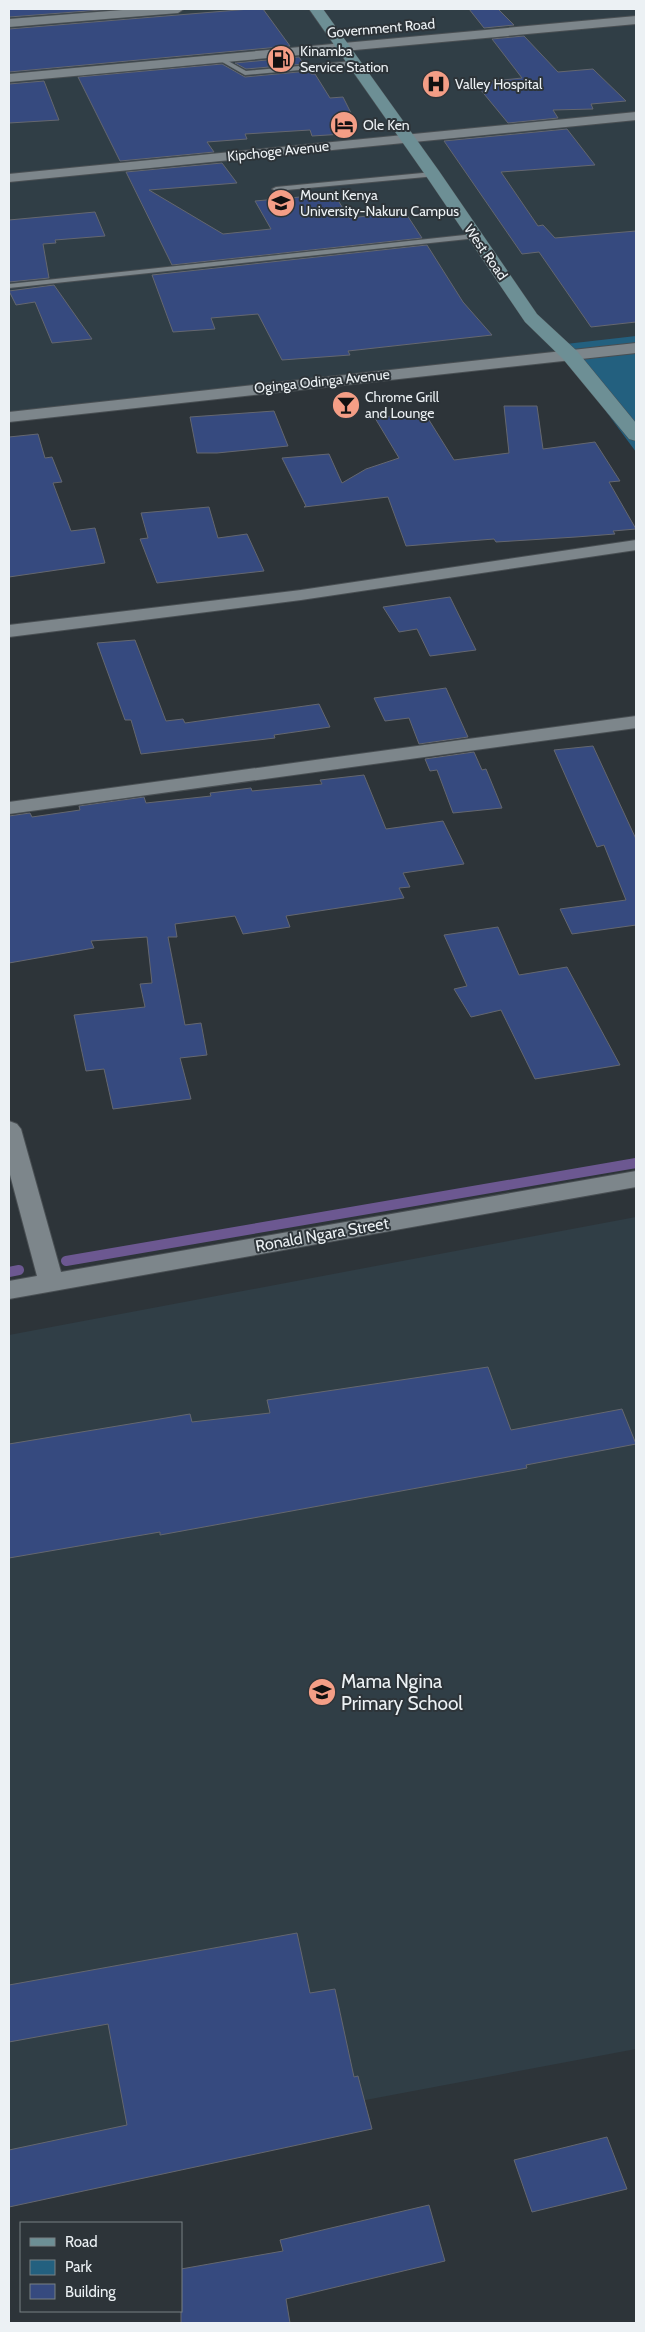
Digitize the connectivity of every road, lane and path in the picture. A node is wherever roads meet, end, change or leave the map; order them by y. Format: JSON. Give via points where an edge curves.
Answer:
{"nodes":[{"id":1,"x":178,"y":9,"type":"edge"},
{"id":2,"x":316,"y":9,"type":"edge"},
{"id":3,"x":636,"y":20,"type":"edge"},
{"id":4,"x":9,"y":23,"type":"edge"},
{"id":5,"x":342,"y":46,"type":"junction"},
{"id":6,"x":219,"y":58,"type":"junction"},
{"id":7,"x":353,"y":62,"type":"junction"},
{"id":8,"x":9,"y":78,"type":"edge"},
{"id":9,"x":636,"y":116,"type":"edge"},
{"id":10,"x":408,"y":138,"type":"junction"},
{"id":11,"x":433,"y":174,"type":"junction"},
{"id":12,"x":9,"y":178,"type":"edge"},
{"id":13,"x":276,"y":189,"type":"dead end"},
{"id":14,"x":474,"y":236,"type":"junction"},
{"id":15,"x":9,"y":286,"type":"edge"},
{"id":16,"x":636,"y":348,"type":"edge"},
{"id":17,"x":570,"y":355,"type":"junction"},
{"id":18,"x":9,"y":417,"type":"edge"},
{"id":19,"x":636,"y":434,"type":"edge"},
{"id":20,"x":636,"y":546,"type":"edge"},
{"id":21,"x":9,"y":631,"type":"edge"},
{"id":22,"x":636,"y":722,"type":"edge"},
{"id":23,"x":9,"y":808,"type":"edge"},
{"id":24,"x":9,"y":1130,"type":"edge"},
{"id":25,"x":636,"y":1179,"type":"edge"},
{"id":26,"x":51,"y":1282,"type":"junction"},
{"id":27,"x":9,"y":1290,"type":"edge"}],
"edges":[{"from":1,"to":4,"type":"street"},
{"from":2,"to":5,"type":"street","name":"West Road"},
{"from":3,"to":5,"type":"street","name":"Government Road"},
{"from":5,"to":6,"type":"street","name":"Government Road"},
{"from":5,"to":7,"type":"street","name":"West Road"},
{"from":6,"to":7,"type":"lane","via":[[238,70],[251,73]]},
{"from":6,"to":8,"type":"street","name":"Government Road"},
{"from":7,"to":10,"type":"street","name":"West Road"},
{"from":9,"to":10,"type":"street","name":"Kipchoge Avenue"},
{"from":10,"to":11,"type":"street","name":"West Road"},
{"from":10,"to":12,"type":"street","name":"Kipchoge Avenue"},
{"from":11,"to":13,"type":"lane"},
{"from":11,"to":14,"type":"street","name":"West Road"},
{"from":14,"to":15,"type":"lane"},
{"from":14,"to":17,"type":"street","name":"West Road","via":[[531,318]]},
{"from":16,"to":17,"type":"street","name":"Oginga Odinga Avenue"},
{"from":17,"to":18,"type":"street","name":"Oginga Odinga Avenue"},
{"from":17,"to":19,"type":"street","name":"West Road"},
{"from":20,"to":21,"type":"street","via":[[302,595]]},
{"from":22,"to":23,"type":"street"},
{"from":24,"to":26,"type":"street"},
{"from":25,"to":26,"type":"street","name":"Ronald Ngara Street"},
{"from":26,"to":27,"type":"street","name":"Ronald Ngara Street"}]}
